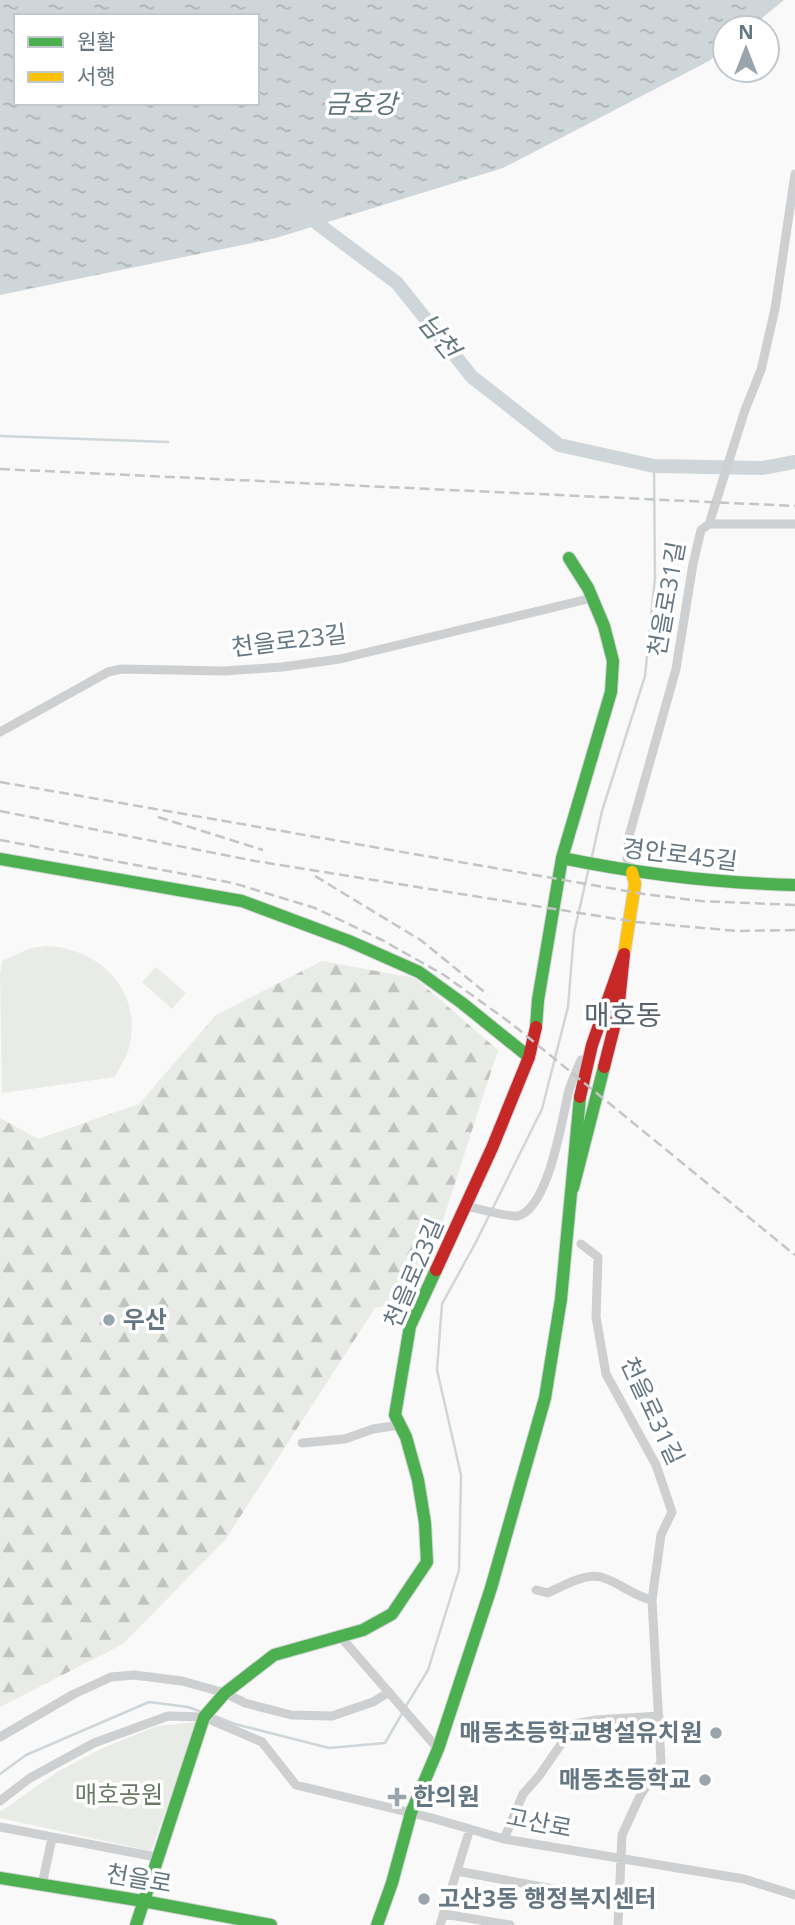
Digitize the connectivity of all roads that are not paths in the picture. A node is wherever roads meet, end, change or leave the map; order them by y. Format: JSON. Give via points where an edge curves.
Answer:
{"nodes":[{"id":1,"x":795,"y":174,"type":"edge"},
{"id":2,"x":709,"y":524,"type":"junction"},
{"id":3,"x":795,"y":524,"type":"edge"},
{"id":4,"x":569,"y":558,"type":"dead end"},
{"id":5,"x":592,"y":598,"type":"junction"},
{"id":6,"x":0,"y":732,"type":"edge"},
{"id":7,"x":0,"y":859,"type":"edge"},
{"id":8,"x":567,"y":859,"type":"junction"},
{"id":9,"x":626,"y":871,"type":"junction"},
{"id":10,"x":795,"y":885,"type":"edge"},
{"id":11,"x":624,"y":954,"type":"junction"},
{"id":12,"x":529,"y":1057,"type":"junction"},
{"id":13,"x":581,"y":1060,"type":"dead end"},
{"id":14,"x":573,"y":1188,"type":"junction"},
{"id":15,"x":470,"y":1207,"type":"junction"},
{"id":16,"x":581,"y":1244,"type":"dead end"},
{"id":17,"x":400,"y":1425,"type":"junction"},
{"id":18,"x":302,"y":1443,"type":"dead end"},
{"id":19,"x":536,"y":1590,"type":"dead end"},
{"id":20,"x":652,"y":1600,"type":"junction"},
{"id":21,"x":339,"y":1635,"type":"junction"},
{"id":22,"x":389,"y":1692,"type":"junction"},
{"id":23,"x":222,"y":1696,"type":"junction"},
{"id":24,"x":659,"y":1716,"type":"junction"},
{"id":25,"x":204,"y":1717,"type":"junction"},
{"id":26,"x":0,"y":1737,"type":"edge"},
{"id":27,"x":438,"y":1749,"type":"junction"},
{"id":28,"x":0,"y":1801,"type":"edge"},
{"id":29,"x":411,"y":1813,"type":"junction"},
{"id":30,"x":0,"y":1827,"type":"edge"},
{"id":31,"x":470,"y":1829,"type":"junction"},
{"id":32,"x":52,"y":1838,"type":"junction"},
{"id":33,"x":504,"y":1839,"type":"junction"},
{"id":34,"x":156,"y":1857,"type":"junction"},
{"id":35,"x":620,"y":1859,"type":"junction"},
{"id":36,"x":457,"y":1871,"type":"junction"},
{"id":37,"x":0,"y":1878,"type":"edge"},
{"id":38,"x":42,"y":1885,"type":"junction"},
{"id":39,"x":795,"y":1895,"type":"edge"},
{"id":40,"x":143,"y":1900,"type":"junction"},
{"id":41,"x":618,"y":1901,"type":"junction"},
{"id":42,"x":444,"y":1914,"type":"junction"},
{"id":43,"x":135,"y":1925,"type":"edge"},
{"id":44,"x":271,"y":1925,"type":"edge"},
{"id":45,"x":377,"y":1925,"type":"edge"},
{"id":46,"x":440,"y":1925,"type":"edge"},
{"id":47,"x":510,"y":1925,"type":"edge"},
{"id":48,"x":618,"y":1925,"type":"edge"}],
"edges":[{"from":1,"to":2,"type":"street","name":"천을로31길","via":[[761,370]]},
{"from":2,"to":3,"type":"street"},
{"from":2,"to":9,"type":"street","name":"천을로31길","via":[[701,530],[692,564],[676,669],[629,836]]},
{"from":4,"to":5,"type":"street","name":"천을로23길"},
{"from":5,"to":6,"type":"street","name":"천을로23길","via":[[340,659],[225,671],[121,668]]},
{"from":5,"to":8,"type":"street","name":"천을로23길","via":[[612,661],[611,692]]},
{"from":7,"to":12,"type":"street","via":[[242,901],[349,941],[419,972]]},
{"from":8,"to":9,"type":"street","name":"경안로45길"},
{"from":8,"to":12,"type":"street","name":"천을로23길"},
{"from":9,"to":10,"type":"street","name":"경안로45길","via":[[726,883]]},
{"from":9,"to":11,"type":"street","name":"천을로31길","via":[[635,884]]},
{"from":11,"to":14,"type":"street","via":[[618,1012]]},
{"from":11,"to":14,"type":"street","via":[[586,1068],[576,1124]]},
{"from":12,"to":15,"type":"street","name":"천을로23길"},
{"from":13,"to":15,"type":"street","via":[[551,1166],[531,1209],[516,1216]]},
{"from":14,"to":27,"type":"street","via":[[545,1398],[491,1588]]},
{"from":15,"to":17,"type":"street","name":"천을로23길","via":[[410,1325],[395,1415]]},
{"from":16,"to":20,"type":"street","name":"천을로31길","via":[[598,1257],[597,1317],[606,1374],[656,1465],[672,1512],[661,1535]]},
{"from":17,"to":18,"type":"street","via":[[345,1439]]},
{"from":17,"to":21,"type":"street","name":"천을로23길","via":[[418,1480],[427,1562],[385,1620]]},
{"from":19,"to":20,"type":"street","via":[[548,1593],[564,1584],[600,1577]]},
{"from":20,"to":24,"type":"street","name":"천을로31길"},
{"from":21,"to":22,"type":"street"},
{"from":21,"to":23,"type":"street","name":"천을로23길","via":[[274,1655]]},
{"from":22,"to":23,"type":"street","via":[[332,1716],[292,1715]]},
{"from":22,"to":27,"type":"street"},
{"from":23,"to":25,"type":"street","name":"천을로23길"},
{"from":23,"to":26,"type":"street","via":[[182,1681],[111,1677]]},
{"from":24,"to":33,"type":"street","via":[[575,1724],[523,1794]]},
{"from":24,"to":35,"type":"street","name":"천을로31길","via":[[661,1762],[622,1835]]},
{"from":25,"to":28,"type":"street","via":[[168,1716],[94,1743],[30,1778]]},
{"from":25,"to":29,"type":"street","name":"고산로","via":[[262,1742],[296,1785]]},
{"from":25,"to":34,"type":"street"},
{"from":27,"to":29,"type":"street"},
{"from":29,"to":31,"type":"street","name":"고산로"},
{"from":29,"to":45,"type":"street"},
{"from":30,"to":32,"type":"street"},
{"from":31,"to":33,"type":"street","name":"고산로"},
{"from":31,"to":36,"type":"street"},
{"from":32,"to":34,"type":"street"},
{"from":32,"to":38,"type":"street"},
{"from":33,"to":35,"type":"street","name":"고산로"},
{"from":34,"to":40,"type":"street"},
{"from":35,"to":39,"type":"street","name":"고산로","via":[[744,1879]]},
{"from":35,"to":41,"type":"street","name":"천을로31길"},
{"from":36,"to":41,"type":"street"},
{"from":36,"to":42,"type":"street"},
{"from":37,"to":38,"type":"street","name":"천을로"},
{"from":38,"to":40,"type":"street","name":"천을로"},
{"from":40,"to":43,"type":"street"},
{"from":40,"to":44,"type":"street","name":"천을로"},
{"from":41,"to":48,"type":"street","name":"천을로31길"},
{"from":42,"to":46,"type":"street"},
{"from":42,"to":47,"type":"street"}]}
